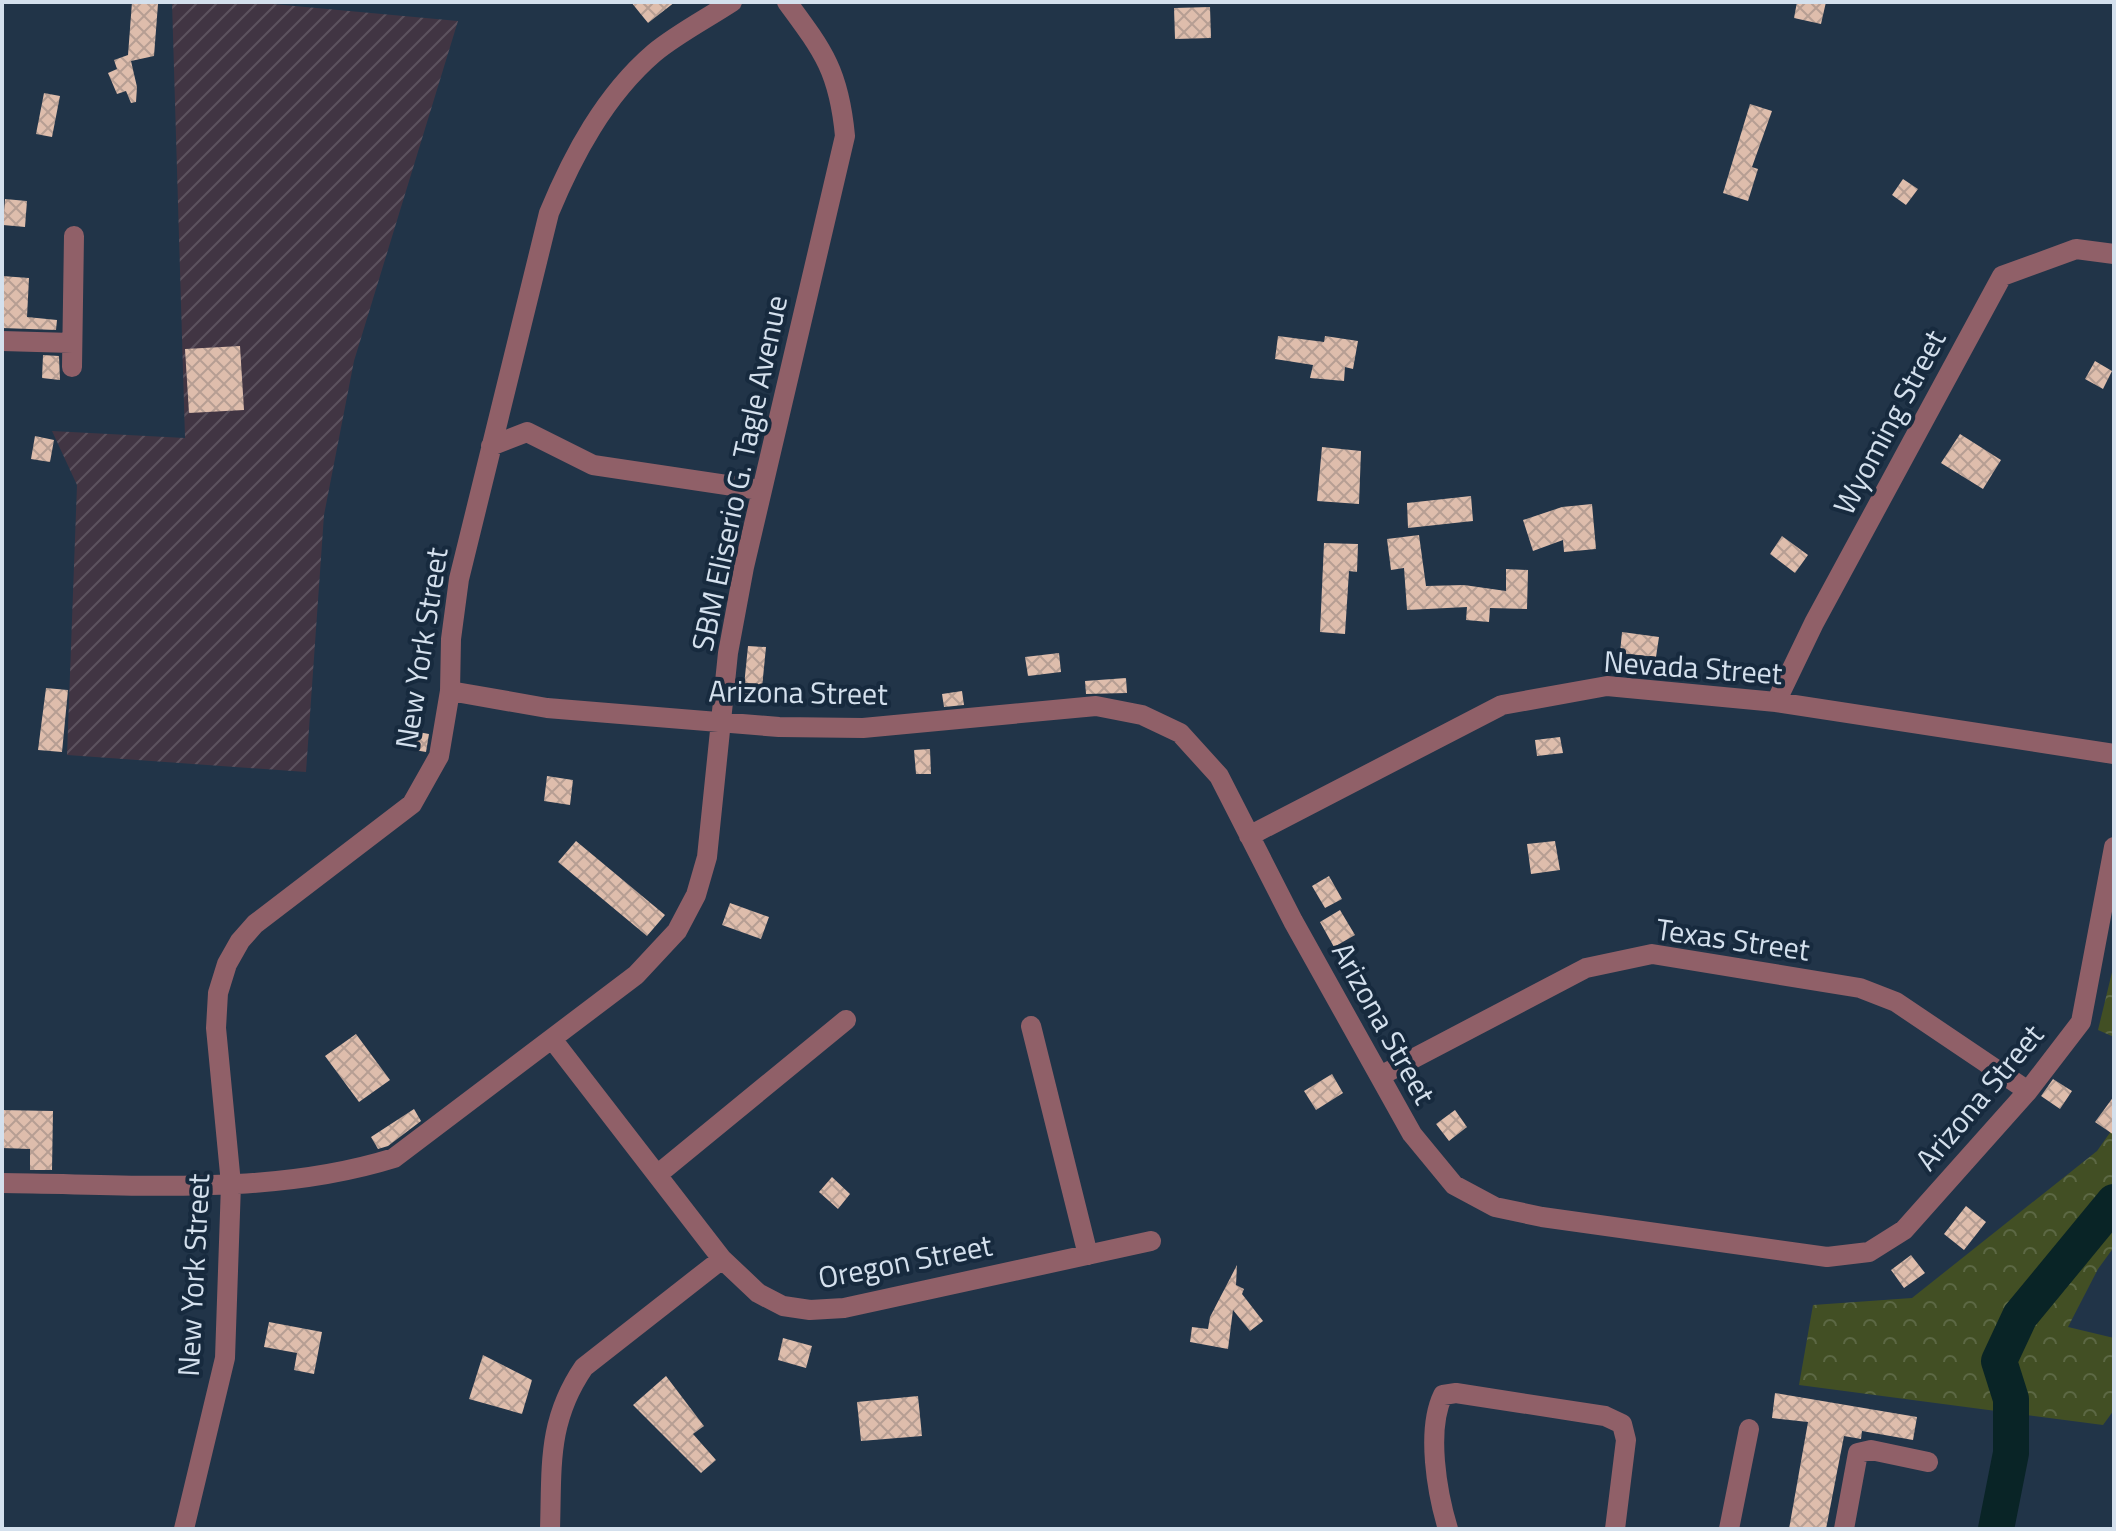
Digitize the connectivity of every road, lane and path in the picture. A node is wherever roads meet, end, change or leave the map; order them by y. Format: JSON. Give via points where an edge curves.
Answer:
{"nodes":[{"id":1,"x":732,"y":2,"type":"edge"},
{"id":2,"x":787,"y":2,"type":"edge"},
{"id":3,"x":74,"y":236,"type":"dead end"},
{"id":4,"x":2114,"y":254,"type":"edge"},
{"id":5,"x":2,"y":341,"type":"edge"},
{"id":6,"x":72,"y":343,"type":"junction"},
{"id":7,"x":72,"y":367,"type":"dead end"},
{"id":8,"x":491,"y":446,"type":"junction"},
{"id":9,"x":760,"y":490,"type":"junction"},
{"id":10,"x":450,"y":691,"type":"junction"},
{"id":11,"x":1776,"y":702,"type":"junction"},
{"id":12,"x":723,"y":722,"type":"junction"},
{"id":13,"x":2114,"y":754,"type":"edge"},
{"id":14,"x":1249,"y":836,"type":"junction"},
{"id":15,"x":2114,"y":847,"type":"edge"},
{"id":16,"x":846,"y":1020,"type":"dead end"},
{"id":17,"x":1031,"y":1026,"type":"dead end"},
{"id":18,"x":552,"y":1039,"type":"junction"},
{"id":19,"x":1380,"y":1076,"type":"junction"},
{"id":20,"x":2028,"y":1091,"type":"junction"},
{"id":21,"x":657,"y":1175,"type":"junction"},
{"id":22,"x":2,"y":1183,"type":"edge"},
{"id":23,"x":231,"y":1184,"type":"junction"},
{"id":24,"x":1151,"y":1241,"type":"dead end"},
{"id":25,"x":1088,"y":1255,"type":"junction"},
{"id":26,"x":722,"y":1259,"type":"junction"},
{"id":27,"x":1749,"y":1429,"type":"dead end"},
{"id":28,"x":1928,"y":1462,"type":"dead end"},
{"id":29,"x":184,"y":1529,"type":"edge"},
{"id":30,"x":550,"y":1529,"type":"edge"},
{"id":31,"x":1448,"y":1529,"type":"edge"},
{"id":32,"x":1615,"y":1529,"type":"edge"},
{"id":33,"x":1729,"y":1529,"type":"edge"},
{"id":34,"x":1844,"y":1529,"type":"edge"}],
"edges":[{"from":1,"to":8,"type":"street","name":"New York Street","via":[[654,54],[591,128],[568,168],[549,213]]},
{"from":2,"to":9,"type":"street","name":"SBM Eliserio G. Tagle Avenue","via":[[830,64],[841,96],[845,136]]},
{"from":3,"to":6,"type":"street"},
{"from":4,"to":11,"type":"street","name":"Wyoming Street","via":[[2076,249],[2002,276]]},
{"from":5,"to":6,"type":"street"},
{"from":6,"to":7,"type":"street"},
{"from":8,"to":9,"type":"street","via":[[527,432],[593,465]]},
{"from":8,"to":10,"type":"street","name":"New York Street","via":[[459,579]]},
{"from":9,"to":12,"type":"street","name":"SBM Eliserio G. Tagle Avenue","via":[[728,653]]},
{"from":10,"to":12,"type":"street","name":"Arizona Street","via":[[547,708]]},
{"from":10,"to":23,"type":"street","name":"New York Street","via":[[439,756],[412,804],[255,924],[227,964],[216,1028]]},
{"from":11,"to":13,"type":"street","name":"Nevada Street"},
{"from":11,"to":14,"type":"street","name":"Nevada Street","via":[[1607,686],[1502,705]]},
{"from":12,"to":14,"type":"street","name":"Arizona Street","via":[[863,728],[1096,706],[1142,715],[1180,733],[1219,776]]},
{"from":12,"to":18,"type":"street","name":"SBM Eliserio G. Tagle Avenue","via":[[707,857],[696,895],[677,931],[636,975]]},
{"from":14,"to":19,"type":"street","name":"Arizona Street"},
{"from":15,"to":20,"type":"street","name":"Arizona Street","via":[[2081,1022]]},
{"from":16,"to":21,"type":"street"},
{"from":17,"to":25,"type":"street"},
{"from":18,"to":21,"type":"street","name":"Oregon Street"},
{"from":18,"to":23,"type":"street","name":"SBM Eliserio G. Tagle Avenue","via":[[394,1158],[350,1172]]},
{"from":19,"to":20,"type":"street","name":"Texas Street","via":[[1586,968],[1652,954],[1860,988],[1896,1002]]},
{"from":19,"to":20,"type":"street","name":"Arizona Street","via":[[1412,1134],[1454,1185],[1495,1207],[1827,1257],[1869,1252],[1904,1230]]},
{"from":21,"to":26,"type":"street","name":"Oregon Street"},
{"from":22,"to":23,"type":"street","name":"SBM Eliserio G. Tagle Avenue"},
{"from":23,"to":29,"type":"street","name":"New York Street","via":[[225,1358]]},
{"from":24,"to":25,"type":"street","name":"Oregon Street"},
{"from":25,"to":26,"type":"street","name":"Oregon Street","via":[[844,1308],[810,1310],[783,1306],[758,1293]]},
{"from":26,"to":30,"type":"street","via":[[584,1367],[569,1389],[558,1415]]},
{"from":27,"to":33,"type":"street"},
{"from":28,"to":34,"type":"street","via":[[1871,1450],[1858,1453]]},
{"from":31,"to":32,"type":"street","via":[[1437,1492],[1436,1408],[1443,1395],[1456,1393],[1605,1416],[1622,1424],[1626,1440]]}]}
